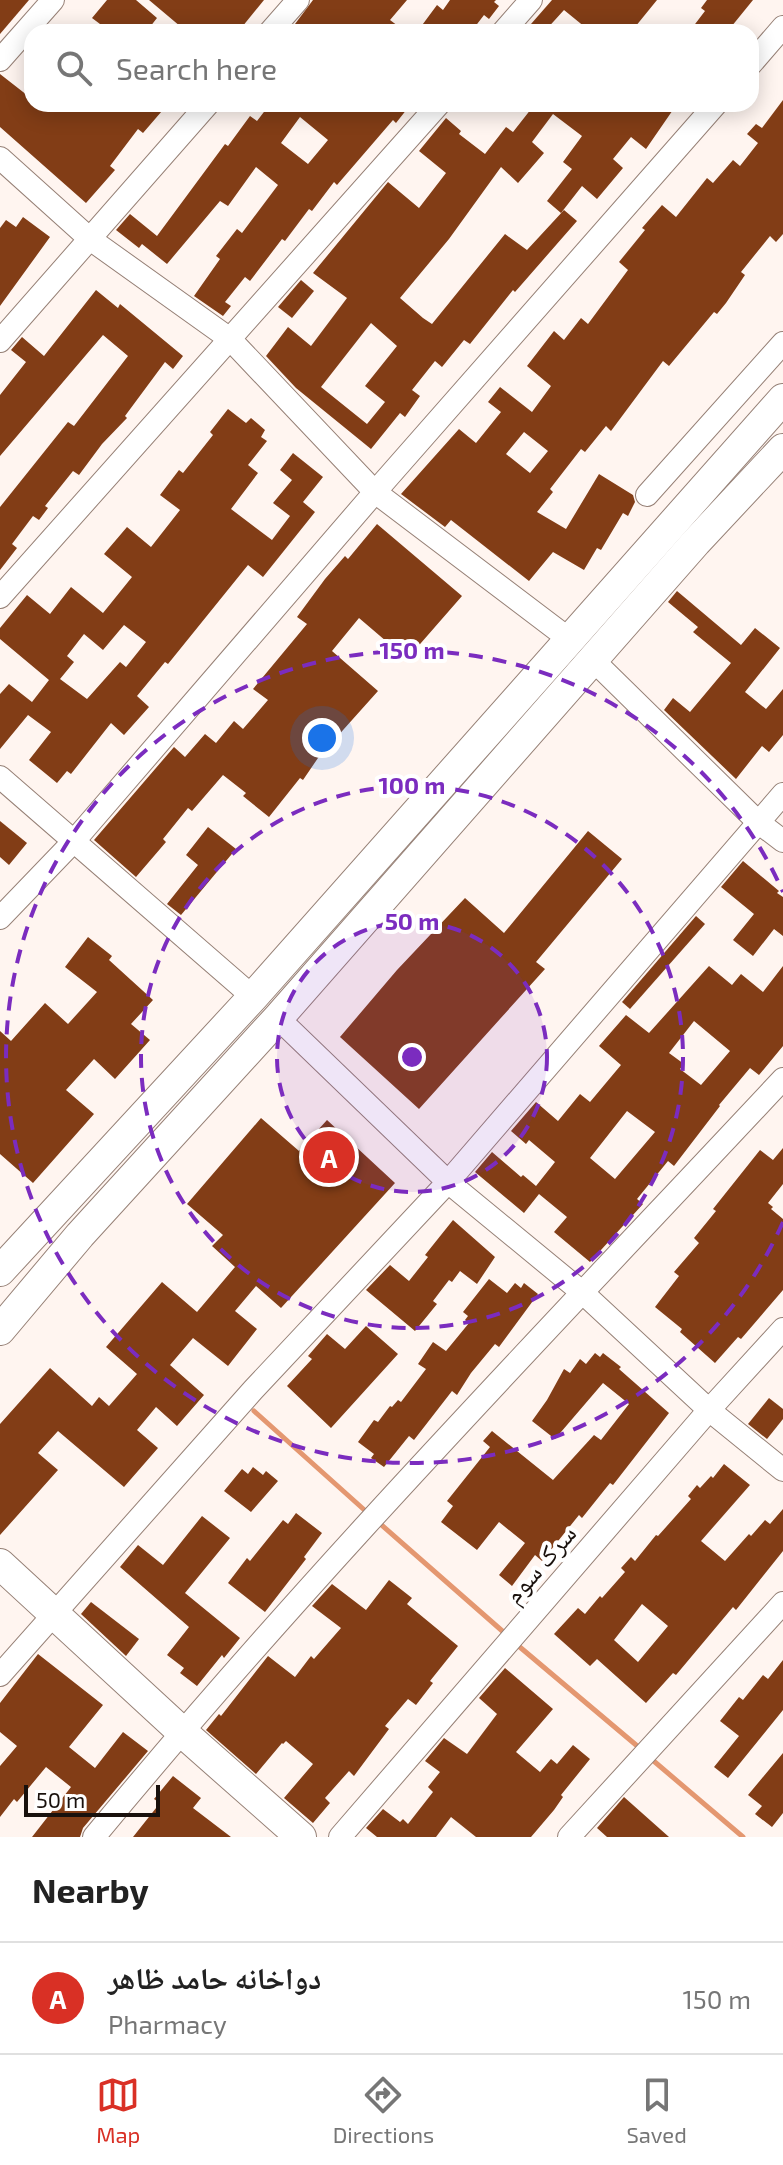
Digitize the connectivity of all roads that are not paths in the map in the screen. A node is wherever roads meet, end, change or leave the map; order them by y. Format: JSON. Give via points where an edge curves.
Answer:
{"nodes":[{"id":1,"x":53,"y":0,"type":"edge"},
{"id":2,"x":298,"y":0,"type":"edge"},
{"id":3,"x":531,"y":0,"type":"edge"},
{"id":4,"x":32,"y":24,"type":"edge"},
{"id":5,"x":277,"y":24,"type":"edge"},
{"id":6,"x":510,"y":24,"type":"edge"},
{"id":7,"x":783,"y":27,"type":"edge"},
{"id":8,"x":24,"y":33,"type":"edge"},
{"id":9,"x":759,"y":55,"type":"edge"},
{"id":10,"x":0,"y":60,"type":"edge"},
{"id":11,"x":201,"y":112,"type":"edge"},
{"id":12,"x":432,"y":112,"type":"edge"},
{"id":13,"x":709,"y":112,"type":"edge"},
{"id":14,"x":0,"y":158,"type":"edge"},
{"id":15,"x":90,"y":239,"type":"junction"},
{"id":16,"x":230,"y":339,"type":"junction"},
{"id":17,"x":0,"y":341,"type":"edge"},
{"id":18,"x":783,"y":343,"type":"edge"},
{"id":19,"x":783,"y":399,"type":"edge"},
{"id":20,"x":783,"y":449,"type":"edge"},
{"id":21,"x":730,"y":460,"type":"junction"},
{"id":22,"x":753,"y":484,"type":"junction"},
{"id":23,"x":375,"y":492,"type":"junction"},
{"id":24,"x":647,"y":495,"type":"dead end"},
{"id":25,"x":671,"y":523,"type":"junction"},
{"id":26,"x":696,"y":542,"type":"junction"},
{"id":27,"x":0,"y":597,"type":"edge"},
{"id":28,"x":569,"y":639,"type":"junction"},
{"id":29,"x":593,"y":660,"type":"junction"},
{"id":30,"x":0,"y":777,"type":"edge"},
{"id":31,"x":783,"y":794,"type":"edge"},
{"id":32,"x":758,"y":822,"type":"junction"},
{"id":33,"x":74,"y":841,"type":"junction"},
{"id":34,"x":783,"y":841,"type":"edge"},
{"id":35,"x":0,"y":918,"type":"edge"},
{"id":36,"x":253,"y":997,"type":"junction"},
{"id":37,"x":278,"y":1018,"type":"junction"},
{"id":38,"x":783,"y":1079,"type":"edge"},
{"id":39,"x":448,"y":1182,"type":"junction"},
{"id":40,"x":0,"y":1271,"type":"edge"},
{"id":41,"x":583,"y":1293,"type":"junction"},
{"id":42,"x":783,"y":1329,"type":"edge"},
{"id":43,"x":0,"y":1330,"type":"edge"},
{"id":44,"x":709,"y":1410,"type":"junction"},
{"id":45,"x":783,"y":1470,"type":"edge"},
{"id":46,"x":0,"y":1564,"type":"edge"},
{"id":47,"x":783,"y":1603,"type":"edge"},
{"id":48,"x":54,"y":1614,"type":"junction"},
{"id":49,"x":0,"y":1675,"type":"edge"},
{"id":50,"x":181,"y":1731,"type":"junction"},
{"id":51,"x":94,"y":1837,"type":"edge"},
{"id":52,"x":301,"y":1837,"type":"edge"},
{"id":53,"x":340,"y":1837,"type":"edge"},
{"id":54,"x":569,"y":1837,"type":"edge"}],
"edges":[{"from":1,"to":4,"type":"street"},
{"from":2,"to":5,"type":"street"},
{"from":3,"to":6,"type":"street"},
{"from":7,"to":9,"type":"street"},
{"from":8,"to":10,"type":"street"},
{"from":11,"to":15,"type":"street"},
{"from":12,"to":16,"type":"street"},
{"from":13,"to":23,"type":"street"},
{"from":14,"to":15,"type":"street"},
{"from":15,"to":16,"type":"street"},
{"from":15,"to":17,"type":"street"},
{"from":16,"to":23,"type":"street"},
{"from":16,"to":27,"type":"street"},
{"from":18,"to":24,"type":"street"},
{"from":19,"to":21,"type":"main road"},
{"from":20,"to":22,"type":"main road"},
{"from":21,"to":22,"type":"main road","via":[[738,475]]},
{"from":21,"to":25,"type":"main road"},
{"from":22,"to":26,"type":"main road"},
{"from":23,"to":28,"type":"street"},
{"from":23,"to":33,"type":"street"},
{"from":25,"to":26,"type":"main road","via":[[690,528]]},
{"from":25,"to":28,"type":"main road"},
{"from":26,"to":29,"type":"main road"},
{"from":28,"to":36,"type":"main road"},
{"from":29,"to":32,"type":"street"},
{"from":29,"to":37,"type":"main road"},
{"from":30,"to":33,"type":"street"},
{"from":31,"to":32,"type":"street"},
{"from":32,"to":34,"type":"street"},
{"from":32,"to":39,"type":"street"},
{"from":33,"to":35,"type":"street"},
{"from":33,"to":36,"type":"street"},
{"from":36,"to":40,"type":"main road"},
{"from":37,"to":39,"type":"street"},
{"from":37,"to":43,"type":"main road"},
{"from":38,"to":41,"type":"street"},
{"from":39,"to":41,"type":"street"},
{"from":39,"to":48,"type":"street"},
{"from":41,"to":44,"type":"street"},
{"from":41,"to":50,"type":"street"},
{"from":42,"to":44,"type":"street","name":"سرک سوم"},
{"from":44,"to":45,"type":"street"},
{"from":44,"to":53,"type":"street","name":"سرک سوم"},
{"from":46,"to":48,"type":"main road"},
{"from":47,"to":54,"type":"street"},
{"from":48,"to":49,"type":"street"},
{"from":48,"to":50,"type":"main road"},
{"from":50,"to":51,"type":"street"},
{"from":50,"to":52,"type":"main road"}]}
